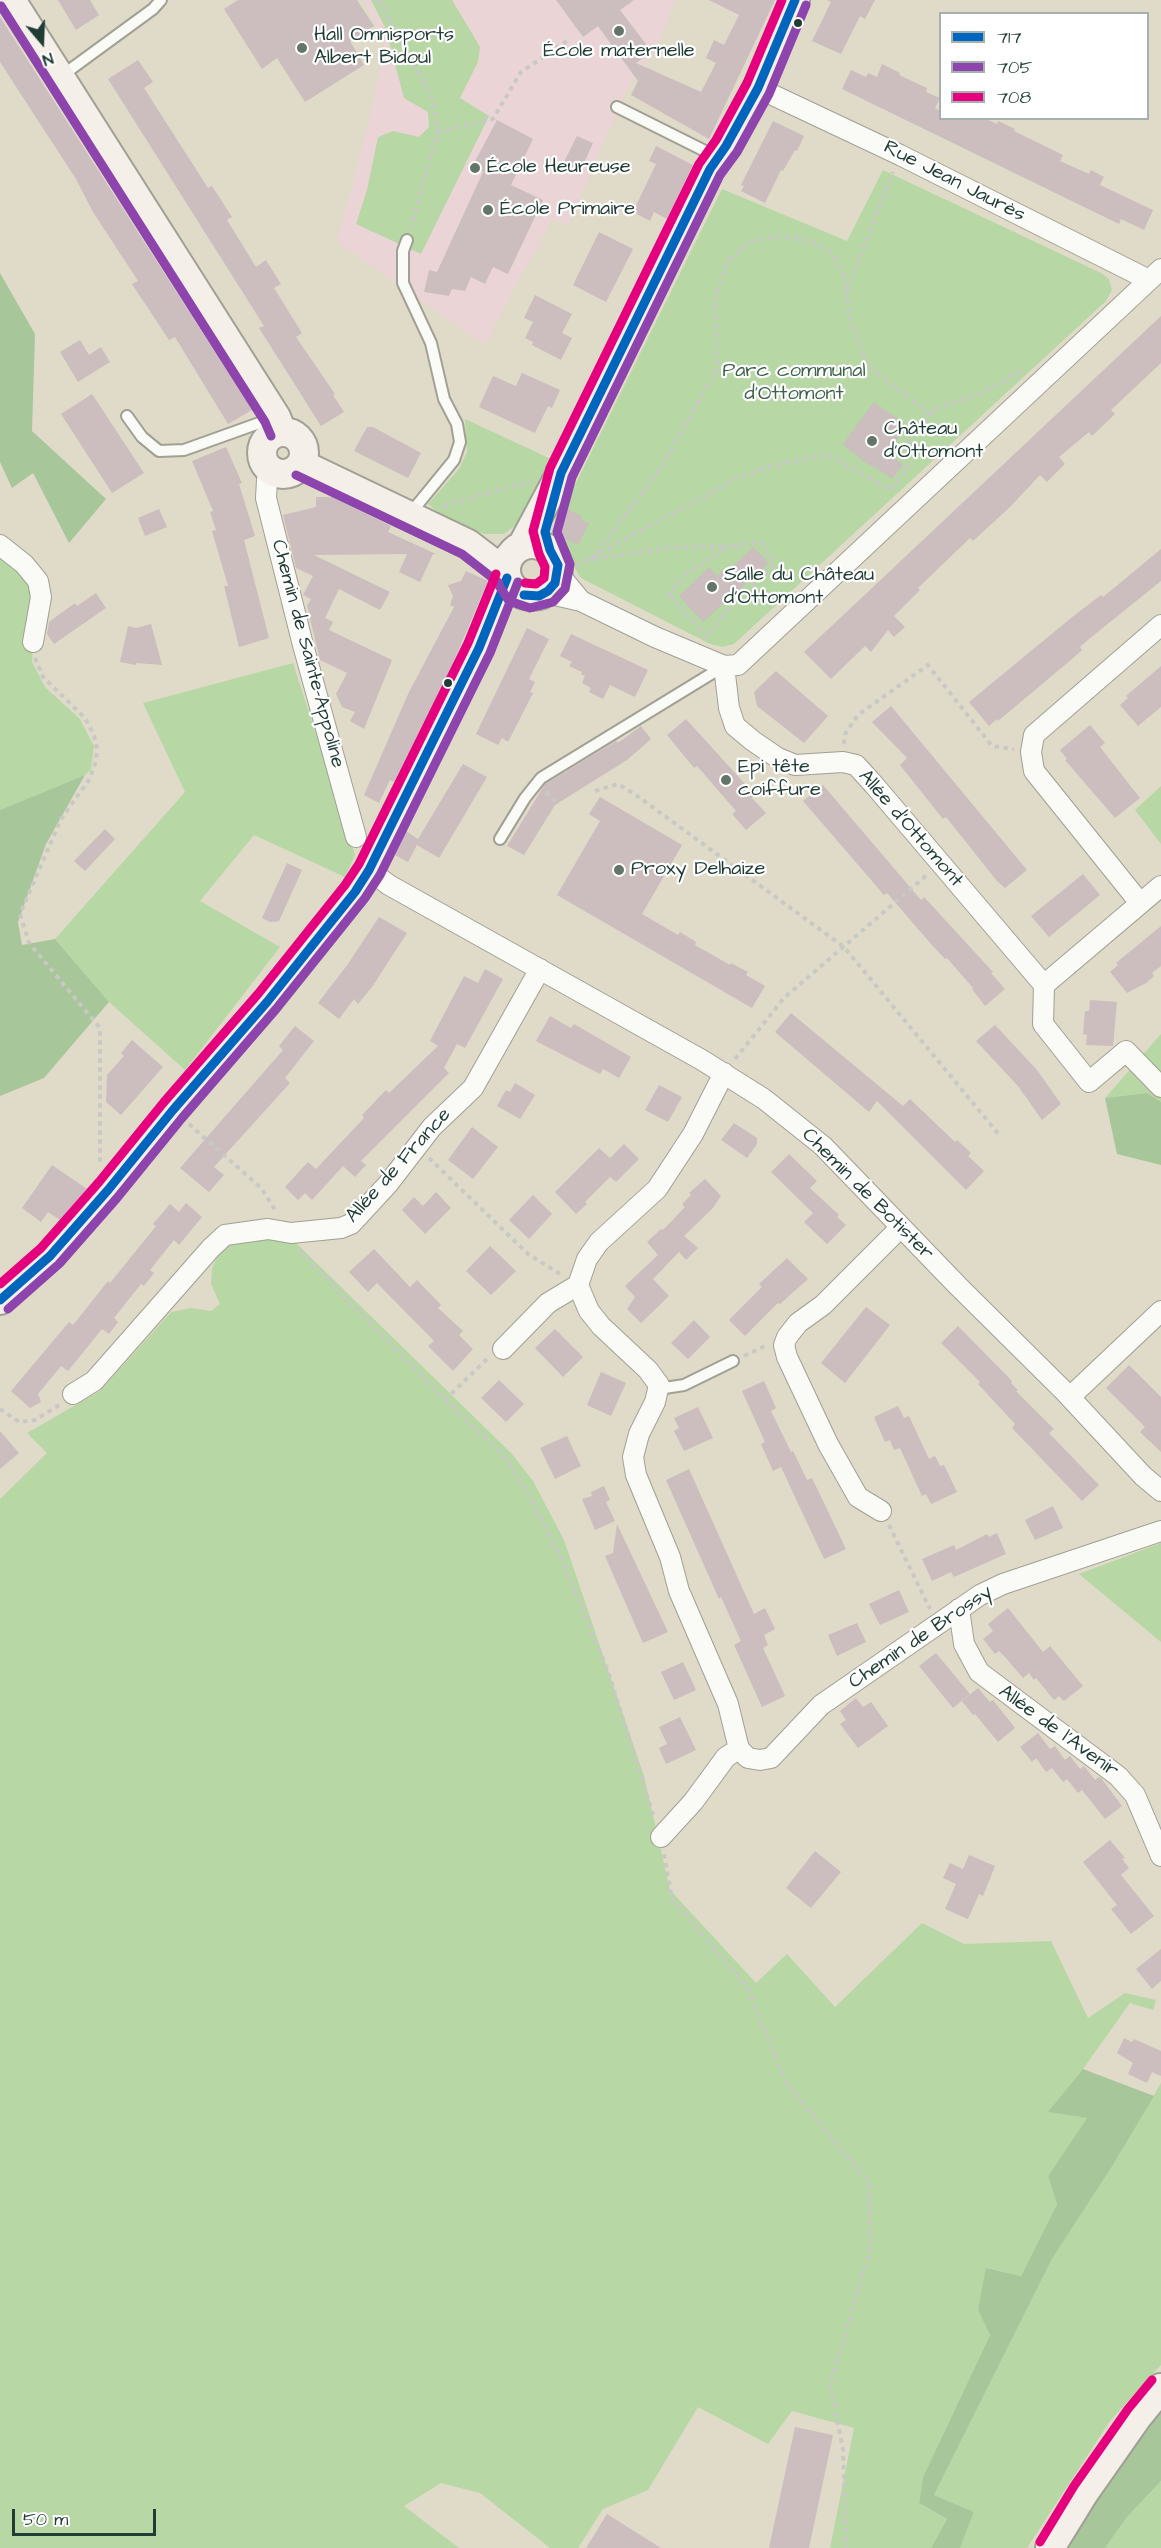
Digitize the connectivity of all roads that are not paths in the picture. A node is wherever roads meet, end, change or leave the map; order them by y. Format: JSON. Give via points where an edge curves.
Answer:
{"nodes":[{"id":1,"x":11,"y":0,"type":"edge"},
{"id":2,"x":161,"y":0,"type":"edge"},
{"id":3,"x":795,"y":0,"type":"edge"},
{"id":4,"x":60,"y":77,"type":"junction"},
{"id":5,"x":758,"y":87,"type":"junction"},
{"id":6,"x":617,"y":107,"type":"dead end"},
{"id":7,"x":717,"y":157,"type":"junction"},
{"id":8,"x":407,"y":240,"type":"road end"},
{"id":9,"x":1155,"y":274,"type":"edge"},
{"id":10,"x":127,"y":417,"type":"dead end"},
{"id":11,"x":279,"y":424,"type":"junction"},
{"id":12,"x":301,"y":464,"type":"junction"},
{"id":13,"x":271,"y":471,"type":"junction"},
{"id":14,"x":561,"y":473,"type":"junction"},
{"id":15,"x":409,"y":516,"type":"junction"},
{"id":16,"x":0,"y":545,"type":"edge"},
{"id":17,"x":520,"y":546,"type":"junction"},
{"id":18,"x":477,"y":550,"type":"junction"},
{"id":19,"x":554,"y":562,"type":"junction"},
{"id":20,"x":519,"y":585,"type":"junction"},
{"id":21,"x":581,"y":601,"type":"junction"},
{"id":22,"x":1161,"y":626,"type":"edge"},
{"id":23,"x":33,"y":642,"type":"road end"},
{"id":24,"x":724,"y":666,"type":"junction"},
{"id":25,"x":356,"y":837,"type":"dead end"},
{"id":26,"x":500,"y":839,"type":"dead end"},
{"id":27,"x":369,"y":870,"type":"junction"},
{"id":28,"x":1161,"y":886,"type":"edge"},
{"id":29,"x":1140,"y":903,"type":"junction"},
{"id":30,"x":540,"y":969,"type":"junction"},
{"id":31,"x":1044,"y":985,"type":"junction"},
{"id":32,"x":724,"y":1073,"type":"junction"},
{"id":33,"x":1161,"y":1087,"type":"edge"},
{"id":34,"x":900,"y":1228,"type":"junction"},
{"id":35,"x":578,"y":1285,"type":"junction"},
{"id":36,"x":0,"y":1300,"type":"edge"},
{"id":37,"x":1161,"y":1311,"type":"edge"},
{"id":38,"x":503,"y":1349,"type":"road end"},
{"id":39,"x":733,"y":1361,"type":"road end"},
{"id":40,"x":658,"y":1389,"type":"junction"},
{"id":41,"x":73,"y":1394,"type":"road end"},
{"id":42,"x":1070,"y":1396,"type":"junction"},
{"id":43,"x":1161,"y":1491,"type":"edge"},
{"id":44,"x":881,"y":1511,"type":"road end"},
{"id":45,"x":1161,"y":1531,"type":"edge"},
{"id":46,"x":959,"y":1609,"type":"junction"},
{"id":47,"x":739,"y":1749,"type":"junction"},
{"id":48,"x":661,"y":1837,"type":"road end"},
{"id":49,"x":1161,"y":1856,"type":"edge"},
{"id":50,"x":1161,"y":2388,"type":"edge"},
{"id":51,"x":1050,"y":2548,"type":"edge"}],
"edges":[{"from":1,"to":4,"type":"street"},
{"from":2,"to":4,"type":"lane"},
{"from":3,"to":5,"type":"street"},
{"from":4,"to":11,"type":"street"},
{"from":5,"to":7,"type":"street"},
{"from":5,"to":9,"type":"street","name":"Rue Jean Jaurès"},
{"from":6,"to":7,"type":"lane"},
{"from":7,"to":14,"type":"street"},
{"from":8,"to":15,"type":"lane","via":[[403,284],[432,343],[444,399],[457,424],[460,441],[454,460]]},
{"from":9,"to":24,"type":"street","via":[[738,664]]},
{"from":10,"to":11,"type":"lane","via":[[159,451],[184,450]]},
{"from":11,"to":12,"type":"street","via":[[298,438],[304,455]]},
{"from":11,"to":13,"type":"street","via":[[261,451],[265,466]]},
{"from":12,"to":13,"type":"street","via":[[288,474]]},
{"from":12,"to":15,"type":"street"},
{"from":13,"to":25,"type":"street","name":"Chemin de Sainte-Appoline","via":[[266,498]]},
{"from":14,"to":17,"type":"street"},
{"from":14,"to":19,"type":"street","via":[[545,532]]},
{"from":15,"to":18,"type":"street"},
{"from":16,"to":23,"type":"street","via":[[38,581],[41,597]]},
{"from":17,"to":18,"type":"street"},
{"from":17,"to":19,"type":"street","via":[[532,543]]},
{"from":17,"to":20,"type":"street","via":[[507,562]]},
{"from":18,"to":20,"type":"street"},
{"from":19,"to":20,"type":"street","via":[[555,583],[548,591]]},
{"from":19,"to":21,"type":"street"},
{"from":20,"to":21,"type":"street"},
{"from":20,"to":27,"type":"street","via":[[479,648]]},
{"from":21,"to":24,"type":"street"},
{"from":22,"to":29,"type":"street","via":[[1034,735],[1031,752],[1034,771]]},
{"from":24,"to":26,"type":"lane","via":[[541,778]]},
{"from":24,"to":31,"type":"street","name":"Allée d'Ottomont","via":[[735,726],[778,758],[795,765],[856,765]]},
{"from":27,"to":30,"type":"street","name":"Chemin de Botister"},
{"from":27,"to":36,"type":"street","via":[[267,1002],[108,1190],[50,1256]]},
{"from":28,"to":29,"type":"street"},
{"from":29,"to":31,"type":"street"},
{"from":30,"to":32,"type":"street","name":"Chemin de Botister"},
{"from":30,"to":41,"type":"street","name":"Allée de France","via":[[473,1088],[432,1126],[388,1184],[351,1224],[291,1233],[268,1229],[225,1235],[94,1381]]},
{"from":31,"to":33,"type":"street","via":[[1044,1024],[1089,1082],[1126,1051]]},
{"from":32,"to":34,"type":"street","name":"Chemin de Botister","via":[[823,1146]]},
{"from":32,"to":35,"type":"street","via":[[693,1134],[657,1189],[599,1242],[587,1259]]},
{"from":34,"to":42,"type":"street","name":"Chemin de Botister"},
{"from":34,"to":44,"type":"street","via":[[823,1305],[798,1323],[785,1341],[787,1357],[828,1444],[858,1497]]},
{"from":35,"to":38,"type":"street","via":[[548,1302]]},
{"from":35,"to":40,"type":"street","via":[[589,1311],[648,1370]]},
{"from":37,"to":42,"type":"street"},
{"from":39,"to":40,"type":"lane","via":[[684,1385]]},
{"from":40,"to":47,"type":"street","via":[[633,1457],[636,1475],[670,1557],[679,1591],[728,1704]]},
{"from":42,"to":43,"type":"street","name":"Chemin de Botister"},
{"from":45,"to":46,"type":"street","name":"Chemin de Brossy","via":[[1003,1584]]},
{"from":46,"to":47,"type":"street","name":"Chemin de Brossy","via":[[820,1705],[771,1758],[748,1758]]},
{"from":46,"to":49,"type":"street","name":"Allée de l'Avenir","via":[[964,1644],[979,1672],[1118,1776],[1135,1795]]},
{"from":47,"to":48,"type":"street","via":[[726,1757]]},
{"from":50,"to":51,"type":"street","via":[[1084,2493]]}]}
